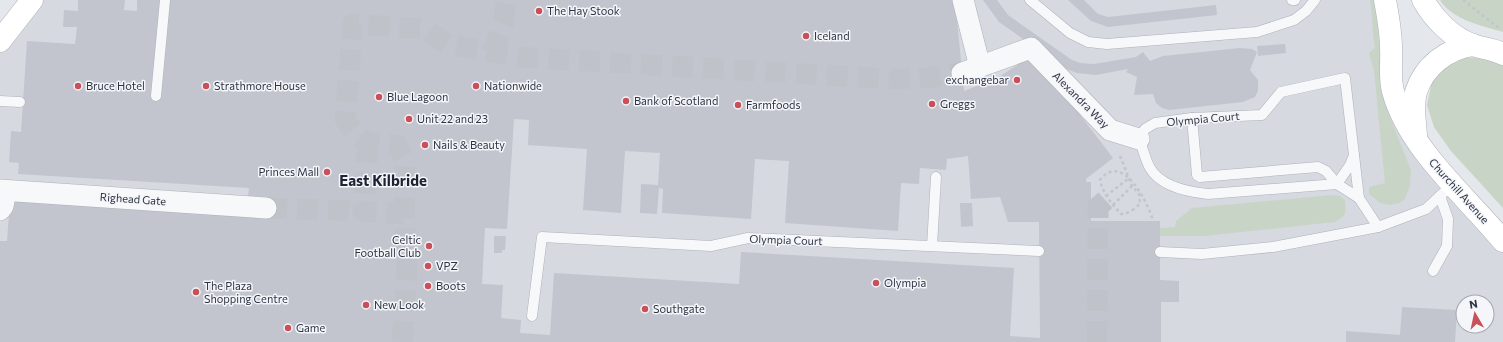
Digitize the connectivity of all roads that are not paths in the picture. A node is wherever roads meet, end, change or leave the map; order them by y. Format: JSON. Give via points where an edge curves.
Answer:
{"nodes":[{"id":1,"x":32,"y":0,"type":"edge"},
{"id":2,"x":165,"y":0,"type":"edge"},
{"id":3,"x":963,"y":0,"type":"edge"},
{"id":4,"x":1030,"y":0,"type":"edge"},
{"id":5,"x":1315,"y":0,"type":"edge"},
{"id":6,"x":1385,"y":0,"type":"edge"},
{"id":7,"x":1423,"y":0,"type":"edge"},
{"id":8,"x":0,"y":41,"type":"edge"},
{"id":9,"x":1473,"y":45,"type":"junction"},
{"id":10,"x":1503,"y":54,"type":"edge"},
{"id":11,"x":156,"y":96,"type":"dead end"},
{"id":12,"x":0,"y":101,"type":"edge"},
{"id":13,"x":20,"y":102,"type":"dead end"},
{"id":14,"x":1192,"y":118,"type":"junction"},
{"id":15,"x":1139,"y":139,"type":"junction"},
{"id":16,"x":1416,"y":139,"type":"junction"},
{"id":17,"x":1354,"y":155,"type":"junction"},
{"id":18,"x":936,"y":176,"type":"dead end"},
{"id":19,"x":1337,"y":184,"type":"junction"},
{"id":20,"x":1447,"y":190,"type":"junction"},
{"id":21,"x":2,"y":197,"type":"edge"},
{"id":22,"x":1359,"y":198,"type":"junction"},
{"id":23,"x":266,"y":208,"type":"tunnel mouth"},
{"id":24,"x":1378,"y":227,"type":"junction"},
{"id":25,"x":1503,"y":241,"type":"edge"},
{"id":26,"x":932,"y":246,"type":"junction"},
{"id":27,"x":1039,"y":251,"type":"dead end"},
{"id":28,"x":1160,"y":252,"type":"dead end"},
{"id":29,"x":1433,"y":271,"type":"dead end"},
{"id":30,"x":532,"y":316,"type":"dead end"}],
"edges":[{"from":1,"to":8,"type":"street"},
{"from":2,"to":11,"type":"lane"},
{"from":3,"to":15,"type":"street","name":"Alexandra Way","via":[[971,70],[1031,48],[1110,130]]},
{"from":4,"to":5,"type":"lane","via":[[1070,33],[1088,42],[1106,44],[1257,32],[1294,20]]},
{"from":6,"to":16,"type":"street","name":"Churchill Avenue","via":[[1389,21],[1392,89],[1399,109]]},
{"from":7,"to":9,"type":"street","name":"Churchill Avenue","via":[[1430,12],[1444,26],[1454,35]]},
{"from":9,"to":10,"type":"street","name":"Churchill Avenue","via":[[1492,48]]},
{"from":9,"to":16,"type":"street","name":"Churchill Avenue","via":[[1448,53],[1435,62],[1423,77],[1416,92]]},
{"from":12,"to":13,"type":"lane"},
{"from":14,"to":15,"type":"lane","name":"Olympia Court","via":[[1155,123],[1145,129]]},
{"from":14,"to":17,"type":"lane","name":"Olympia Court","via":[[1262,115],[1281,92],[1345,78]]},
{"from":14,"to":19,"type":"lane","name":"Olympia Court","via":[[1197,174],[1200,177],[1318,168],[1326,171]]},
{"from":15,"to":19,"type":"lane","via":[[1151,169],[1168,185],[1189,192],[1208,194]]},
{"from":16,"to":20,"type":"street","name":"Churchill Avenue"},
{"from":17,"to":19,"type":"lane"},
{"from":17,"to":22,"type":"lane","name":"Olympia Court"},
{"from":18,"to":26,"type":"lane"},
{"from":19,"to":22,"type":"lane","name":"Olympia Court"},
{"from":20,"to":24,"type":"lane","via":[[1426,209]]},
{"from":20,"to":25,"type":"street","name":"Churchill Avenue"},
{"from":20,"to":29,"type":"lane","via":[[1448,246]]},
{"from":21,"to":23,"type":"street","name":"Righead Gate"},
{"from":22,"to":24,"type":"lane","name":"Olympia Court"},
{"from":24,"to":28,"type":"lane","via":[[1273,247],[1202,254]]},
{"from":26,"to":27,"type":"lane","name":"Olympia Court"},
{"from":26,"to":30,"type":"lane","name":"Olympia Court","via":[[748,238],[711,246],[542,237]]}]}
